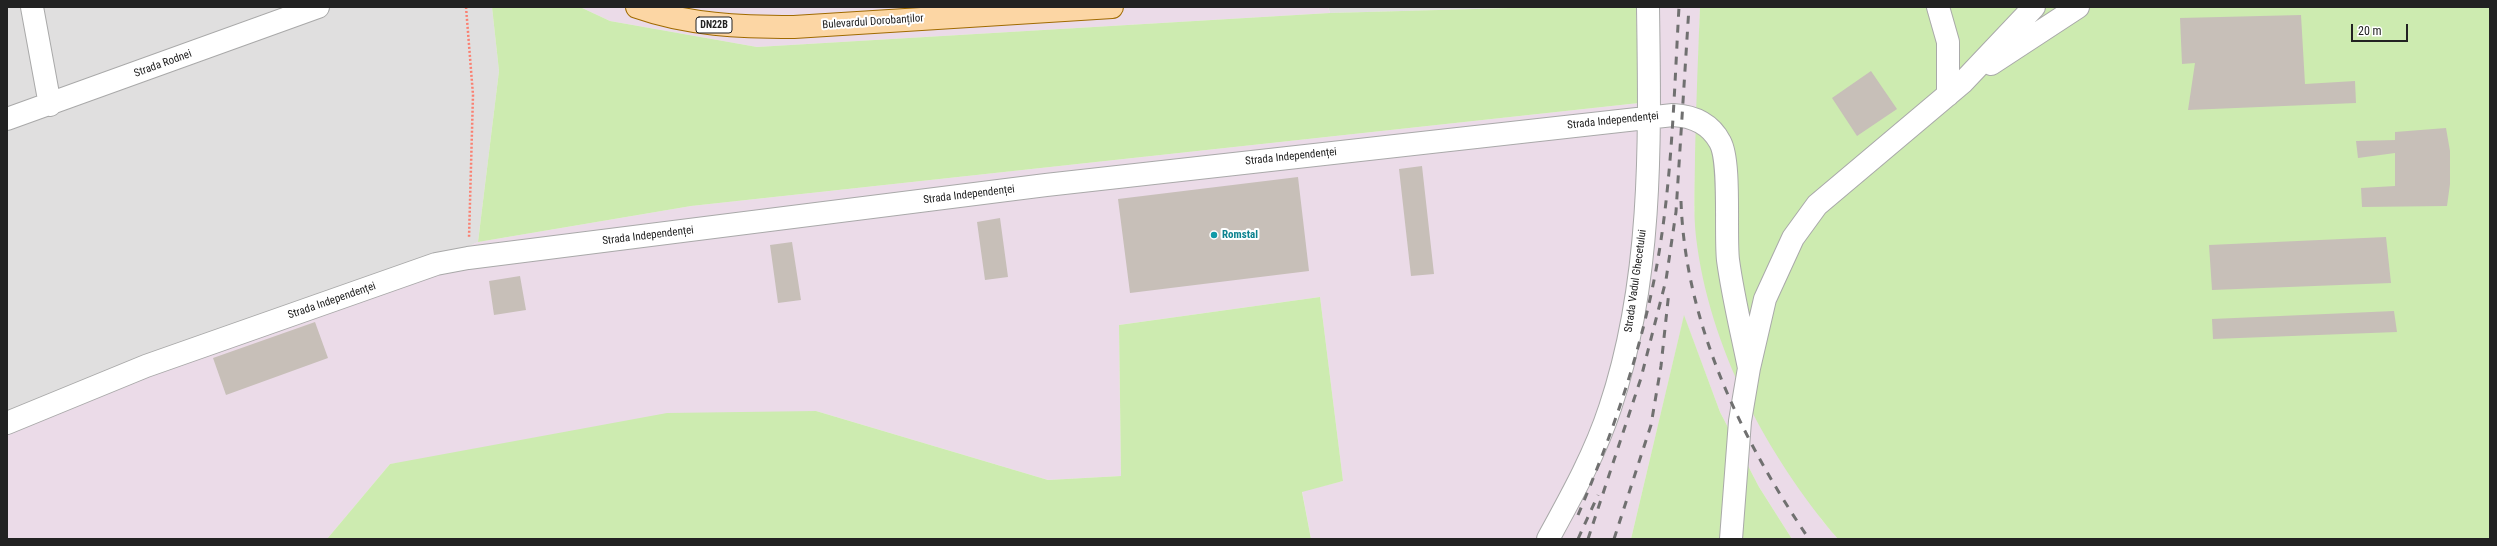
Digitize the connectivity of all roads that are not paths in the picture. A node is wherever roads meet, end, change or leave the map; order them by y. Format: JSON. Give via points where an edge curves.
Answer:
{"nodes":[{"id":1,"x":32,"y":7,"type":"edge"},
{"id":2,"x":318,"y":7,"type":"edge"},
{"id":3,"x":637,"y":7,"type":"edge"},
{"id":4,"x":1112,"y":7,"type":"edge"},
{"id":5,"x":1648,"y":7,"type":"edge"},
{"id":6,"x":1938,"y":7,"type":"edge"},
{"id":7,"x":2034,"y":7,"type":"edge"},
{"id":8,"x":2078,"y":7,"type":"edge"},
{"id":9,"x":1955,"y":88,"type":"junction"},
{"id":10,"x":50,"y":105,"type":"junction"},
{"id":11,"x":1650,"y":117,"type":"junction"},
{"id":12,"x":7,"y":119,"type":"edge"},
{"id":13,"x":1749,"y":368,"type":"junction"},
{"id":14,"x":7,"y":423,"type":"edge"},
{"id":15,"x":1548,"y":539,"type":"edge"},
{"id":16,"x":1731,"y":539,"type":"edge"}],
"edges":[{"from":1,"to":10,"type":"street"},
{"from":2,"to":10,"type":"street","name":"Strada Rodnei"},
{"from":3,"to":4,"type":"main road","name":"Bulevardul Dorobanților","number":"DN22B","via":[[700,23],[794,27]]},
{"from":5,"to":11,"type":"street","name":"Strada Vadul Ghecetului"},
{"from":6,"to":9,"type":"street","via":[[1948,42]]},
{"from":7,"to":9,"type":"street"},
{"from":8,"to":9,"type":"street"},
{"from":9,"to":13,"type":"street","via":[[1817,205],[1794,238],[1776,272],[1766,299]]},
{"from":10,"to":12,"type":"street","name":"Strada Rodnei"},
{"from":11,"to":13,"type":"street","name":"Strada Independenței","via":[[1673,115],[1696,118],[1712,130],[1721,143],[1725,164],[1728,260]]},
{"from":11,"to":14,"type":"street","name":"Strada Independenței","via":[[1046,185],[468,258],[436,264],[146,366]]},
{"from":11,"to":15,"type":"street","name":"Strada Vadul Ghecetului","via":[[1648,184],[1639,278],[1626,350],[1610,409],[1599,437]]},
{"from":13,"to":16,"type":"street","via":[[1740,421]]}]}
